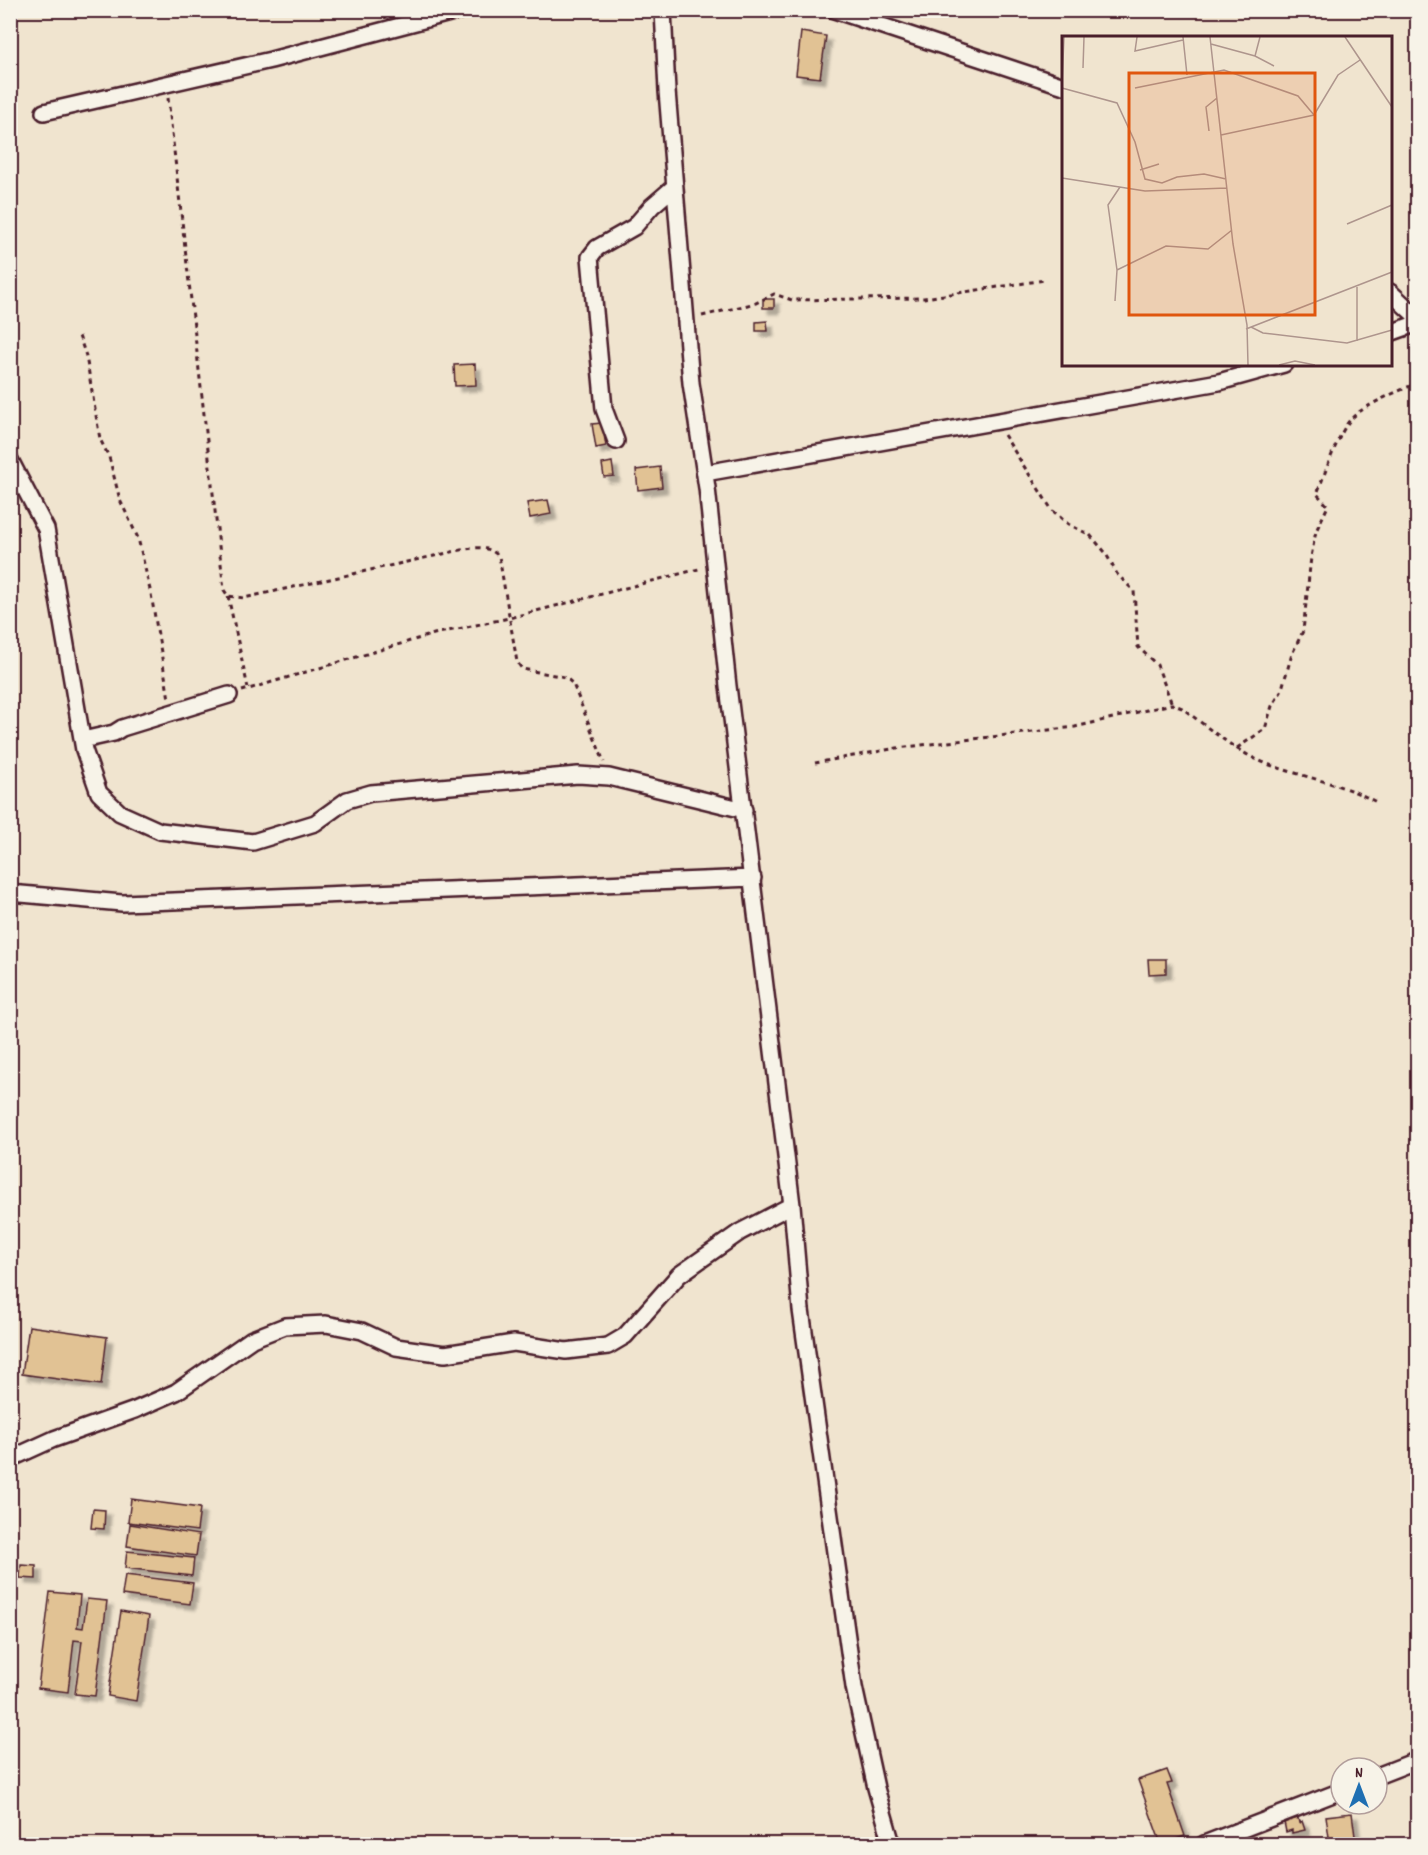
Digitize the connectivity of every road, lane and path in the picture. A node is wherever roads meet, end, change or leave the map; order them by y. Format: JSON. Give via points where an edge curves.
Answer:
{"nodes":[{"id":1,"x":663,"y":10,"type":"edge"},
{"id":2,"x":834,"y":10,"type":"edge"},
{"id":3,"x":452,"y":12,"type":"edge"},
{"id":4,"x":166,"y":85,"type":"junction"},
{"id":5,"x":1062,"y":85,"type":"edge"},
{"id":6,"x":44,"y":112,"type":"dead end"},
{"id":7,"x":674,"y":187,"type":"junction"},
{"id":8,"x":1045,"y":280,"type":"dead end"},
{"id":9,"x":1392,"y":294,"type":"edge"},
{"id":10,"x":1418,"y":318,"type":"edge"},
{"id":11,"x":686,"y":320,"type":"junction"},
{"id":12,"x":1418,"y":322,"type":"edge"},
{"id":13,"x":1392,"y":332,"type":"edge"},
{"id":14,"x":79,"y":336,"type":"dead end"},
{"id":15,"x":1277,"y":366,"type":"edge"},
{"id":16,"x":1418,"y":382,"type":"edge"},
{"id":17,"x":998,"y":423,"type":"junction"},
{"id":18,"x":616,"y":441,"type":"dead end"},
{"id":19,"x":10,"y":460,"type":"edge"},
{"id":20,"x":705,"y":473,"type":"junction"},
{"id":21,"x":714,"y":564,"type":"junction"},
{"id":22,"x":228,"y":597,"type":"junction"},
{"id":23,"x":509,"y":618,"type":"junction"},
{"id":24,"x":248,"y":689,"type":"junction"},
{"id":25,"x":229,"y":695,"type":"joint"},
{"id":26,"x":1172,"y":704,"type":"junction"},
{"id":27,"x":172,"y":712,"type":"junction"},
{"id":28,"x":83,"y":740,"type":"junction"},
{"id":29,"x":1237,"y":748,"type":"junction"},
{"id":30,"x":815,"y":763,"type":"dead end"},
{"id":31,"x":609,"y":777,"type":"junction"},
{"id":32,"x":1378,"y":803,"type":"dead end"},
{"id":33,"x":744,"y":810,"type":"junction"},
{"id":34,"x":753,"y":878,"type":"junction"},
{"id":35,"x":10,"y":892,"type":"edge"},
{"id":36,"x":792,"y":1205,"type":"junction"},
{"id":37,"x":10,"y":1459,"type":"edge"},
{"id":38,"x":1418,"y":1760,"type":"edge"},
{"id":39,"x":1389,"y":1771,"type":"edge"},
{"id":40,"x":1329,"y":1796,"type":"edge"},
{"id":41,"x":892,"y":1845,"type":"edge"},
{"id":42,"x":1204,"y":1845,"type":"edge"}],
"edges":[{"from":1,"to":7,"type":"street"},
{"from":2,"to":5,"type":"street"},
{"from":3,"to":4,"type":"street"},
{"from":4,"to":6,"type":"street"},
{"from":4,"to":22,"type":"path","via":[[224,590]]},
{"from":7,"to":11,"type":"street"},
{"from":7,"to":18,"type":"street","via":[[634,227],[597,248],[590,257],[604,409]]},
{"from":8,"to":11,"type":"path","via":[[924,298],[792,300],[774,294],[756,303]]},
{"from":9,"to":10,"type":"street"},
{"from":11,"to":20,"type":"street"},
{"from":12,"to":13,"type":"street"},
{"from":14,"to":27,"type":"path","via":[[100,440],[109,457],[120,500],[138,538],[152,594]]},
{"from":15,"to":17,"type":"street","via":[[1219,382]]},
{"from":16,"to":29,"type":"path","via":[[1351,418],[1342,436],[1317,494],[1328,506],[1316,531],[1303,631],[1265,729]]},
{"from":17,"to":20,"type":"street"},
{"from":17,"to":26,"type":"path","via":[[1052,510],[1090,535],[1134,591],[1138,647],[1157,666]]},
{"from":19,"to":28,"type":"street","via":[[46,529]]},
{"from":20,"to":21,"type":"street"},
{"from":21,"to":23,"type":"path"},
{"from":21,"to":33,"type":"street"},
{"from":22,"to":23,"type":"path","via":[[244,598],[482,547],[499,556]]},
{"from":22,"to":24,"type":"path"},
{"from":23,"to":24,"type":"path","via":[[434,634]]},
{"from":23,"to":31,"type":"path","via":[[517,662],[522,669],[565,677],[573,684]]},
{"from":24,"to":25,"type":"path"},
{"from":25,"to":27,"type":"street"},
{"from":26,"to":29,"type":"path"},
{"from":26,"to":30,"type":"path","via":[[1075,727],[897,748]]},
{"from":27,"to":28,"type":"street"},
{"from":28,"to":31,"type":"street","via":[[99,793],[120,813],[160,831],[253,842],[315,823],[346,800],[371,793],[578,775]]},
{"from":29,"to":32,"type":"path","via":[[1269,765],[1332,783]]},
{"from":31,"to":33,"type":"street"},
{"from":33,"to":34,"type":"street"},
{"from":34,"to":35,"type":"street","via":[[122,903]]},
{"from":34,"to":36,"type":"street"},
{"from":36,"to":37,"type":"street","via":[[740,1232],[679,1275],[625,1336],[608,1346],[566,1351],[514,1343],[445,1354],[396,1347],[362,1331],[326,1324],[285,1326],[252,1339],[176,1392]]},
{"from":36,"to":41,"type":"street","via":[[801,1310],[854,1687]]},
{"from":38,"to":39,"type":"street"},
{"from":40,"to":42,"type":"street"}]}
